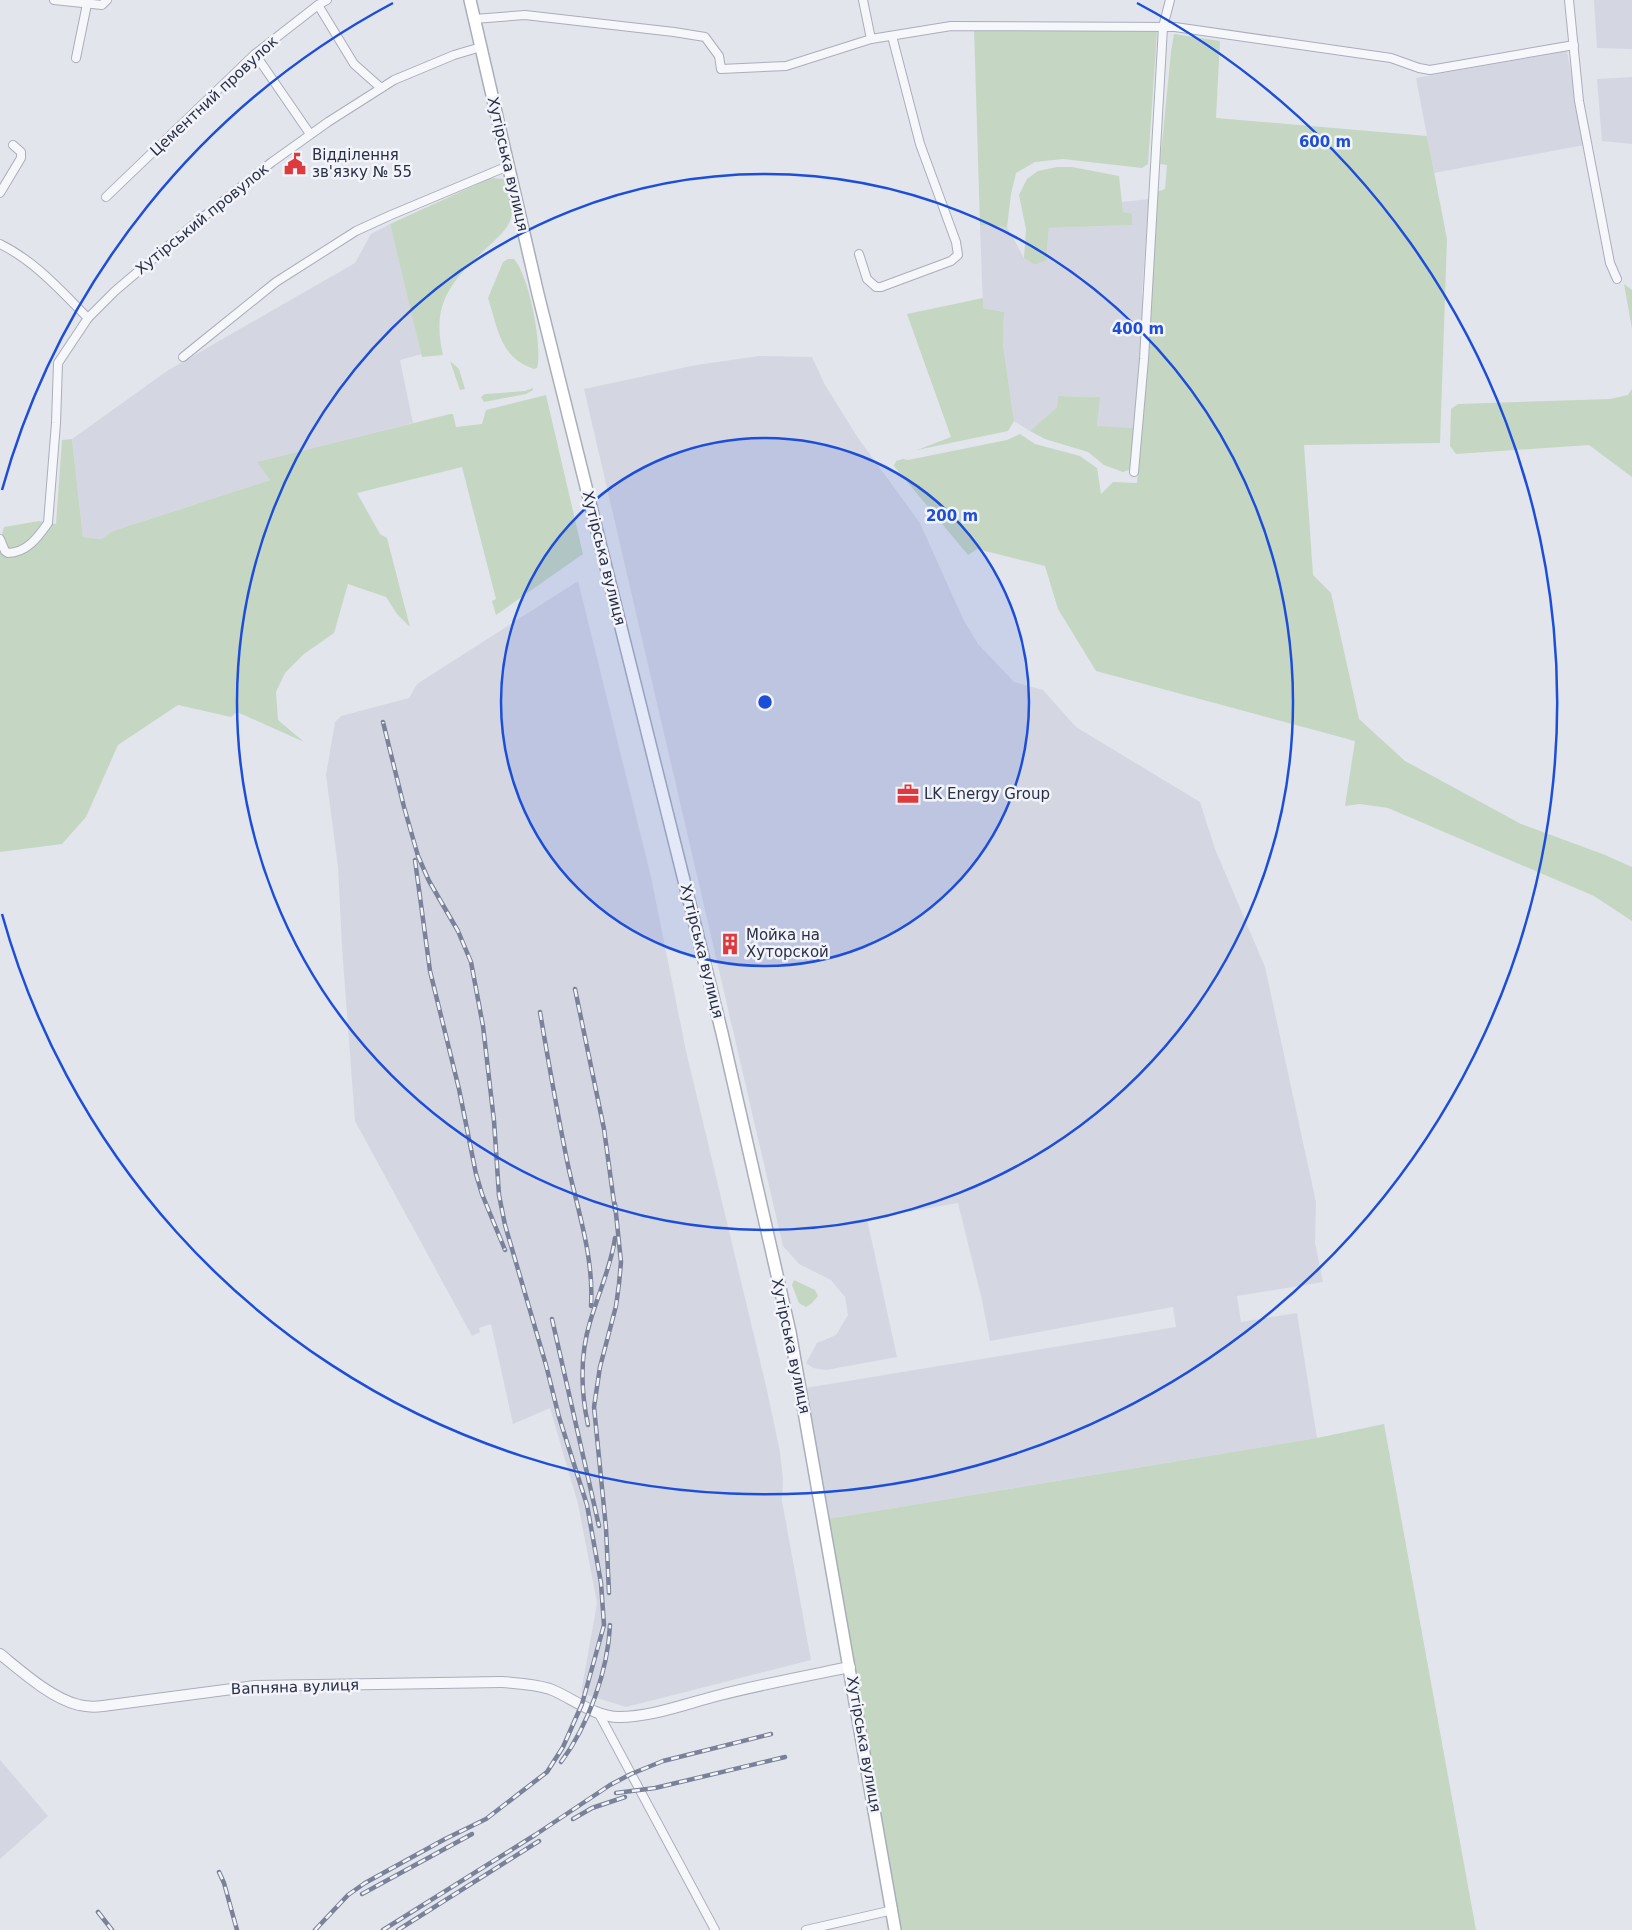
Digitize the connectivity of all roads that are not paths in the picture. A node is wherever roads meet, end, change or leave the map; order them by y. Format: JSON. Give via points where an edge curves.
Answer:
{"nodes":[{"id":1,"x":54,"y":0,"type":"edge"},
{"id":2,"x":107,"y":0,"type":"edge"},
{"id":3,"x":327,"y":0,"type":"edge"},
{"id":4,"x":470,"y":0,"type":"edge"},
{"id":5,"x":863,"y":0,"type":"edge"},
{"id":6,"x":1170,"y":0,"type":"edge"},
{"id":7,"x":1569,"y":0,"type":"edge"},
{"id":8,"x":87,"y":4,"type":"junction"},
{"id":9,"x":318,"y":5,"type":"junction"},
{"id":10,"x":474,"y":18,"type":"junction"},
{"id":11,"x":1162,"y":27,"type":"junction"},
{"id":12,"x":892,"y":36,"type":"junction"},
{"id":13,"x":871,"y":39,"type":"junction"},
{"id":14,"x":1574,"y":46,"type":"junction"},
{"id":15,"x":481,"y":47,"type":"junction"},
{"id":16,"x":256,"y":54,"type":"junction"},
{"id":17,"x":76,"y":58,"type":"dead end"},
{"id":18,"x":381,"y":88,"type":"junction"},
{"id":19,"x":310,"y":134,"type":"junction"},
{"id":20,"x":13,"y":145,"type":"dead end"},
{"id":21,"x":508,"y":166,"type":"junction"},
{"id":22,"x":0,"y":192,"type":"edge"},
{"id":23,"x":106,"y":197,"type":"dead end"},
{"id":24,"x":0,"y":244,"type":"edge"},
{"id":25,"x":860,"y":254,"type":"dead end"},
{"id":26,"x":1617,"y":279,"type":"dead end"},
{"id":27,"x":88,"y":318,"type":"junction"},
{"id":28,"x":183,"y":357,"type":"dead end"},
{"id":29,"x":1134,"y":472,"type":"dead end"},
{"id":30,"x":0,"y":539,"type":"edge"},
{"id":31,"x":0,"y":1654,"type":"edge"},
{"id":32,"x":850,"y":1667,"type":"junction"},
{"id":33,"x":599,"y":1714,"type":"junction"},
{"id":34,"x":893,"y":1910,"type":"junction"},
{"id":35,"x":715,"y":1930,"type":"edge"},
{"id":36,"x":806,"y":1930,"type":"edge"},
{"id":37,"x":895,"y":1930,"type":"edge"}],
"edges":[{"from":1,"to":8,"type":"street"},
{"from":2,"to":8,"type":"street","via":[[102,5]]},
{"from":3,"to":9,"type":"street","name":"Цементний провулок"},
{"from":4,"to":10,"type":"main road","name":"Хутірська вулиця"},
{"from":5,"to":13,"type":"street"},
{"from":6,"to":11,"type":"street"},
{"from":7,"to":14,"type":"street"},
{"from":8,"to":17,"type":"street"},
{"from":9,"to":16,"type":"street","name":"Цементний провулок"},
{"from":9,"to":18,"type":"street","via":[[354,64]]},
{"from":10,"to":13,"type":"street","via":[[525,15],[705,37],[719,56],[721,70],[786,66]]},
{"from":10,"to":15,"type":"main road","name":"Хутірська вулиця"},
{"from":11,"to":12,"type":"street","via":[[951,26]]},
{"from":11,"to":14,"type":"street","via":[[1391,58],[1430,70]]},
{"from":11,"to":29,"type":"street","via":[[1144,360]]},
{"from":12,"to":13,"type":"street"},
{"from":12,"to":25,"type":"street","via":[[920,144],[958,255],[951,261],[876,287],[867,279]]},
{"from":14,"to":26,"type":"street","via":[[1581,111],[1610,263]]},
{"from":15,"to":18,"type":"street","name":"Хутірський провулок","via":[[454,55]]},
{"from":15,"to":21,"type":"main road","name":"Хутірська вулиця"},
{"from":16,"to":19,"type":"street"},
{"from":16,"to":23,"type":"street","name":"Цементний провулок"},
{"from":18,"to":19,"type":"street","name":"Хутірський провулок"},
{"from":19,"to":27,"type":"street","name":"Хутірський провулок","via":[[187,230]]},
{"from":20,"to":22,"type":"street","via":[[21,152],[21,158]]},
{"from":21,"to":28,"type":"street","via":[[356,232],[276,282]]},
{"from":21,"to":32,"type":"main road","name":"Хутірська вулиця","via":[[722,1033],[790,1332]]},
{"from":24,"to":27,"type":"street","via":[[45,275]]},
{"from":27,"to":30,"type":"street","name":"Хутірський провулок","via":[[58,363],[48,523],[22,551],[8,553]]},
{"from":31,"to":33,"type":"street","name":"Вапняна вулиця","via":[[54,1694],[89,1707],[255,1686],[501,1682],[548,1689]]},
{"from":32,"to":33,"type":"street","via":[[761,1684],[641,1715],[618,1717]]},
{"from":32,"to":34,"type":"main road","name":"Хутірська вулиця"},
{"from":33,"to":35,"type":"street"},
{"from":34,"to":36,"type":"street"},
{"from":34,"to":37,"type":"main road","name":"Хутірська вулиця"}]}
